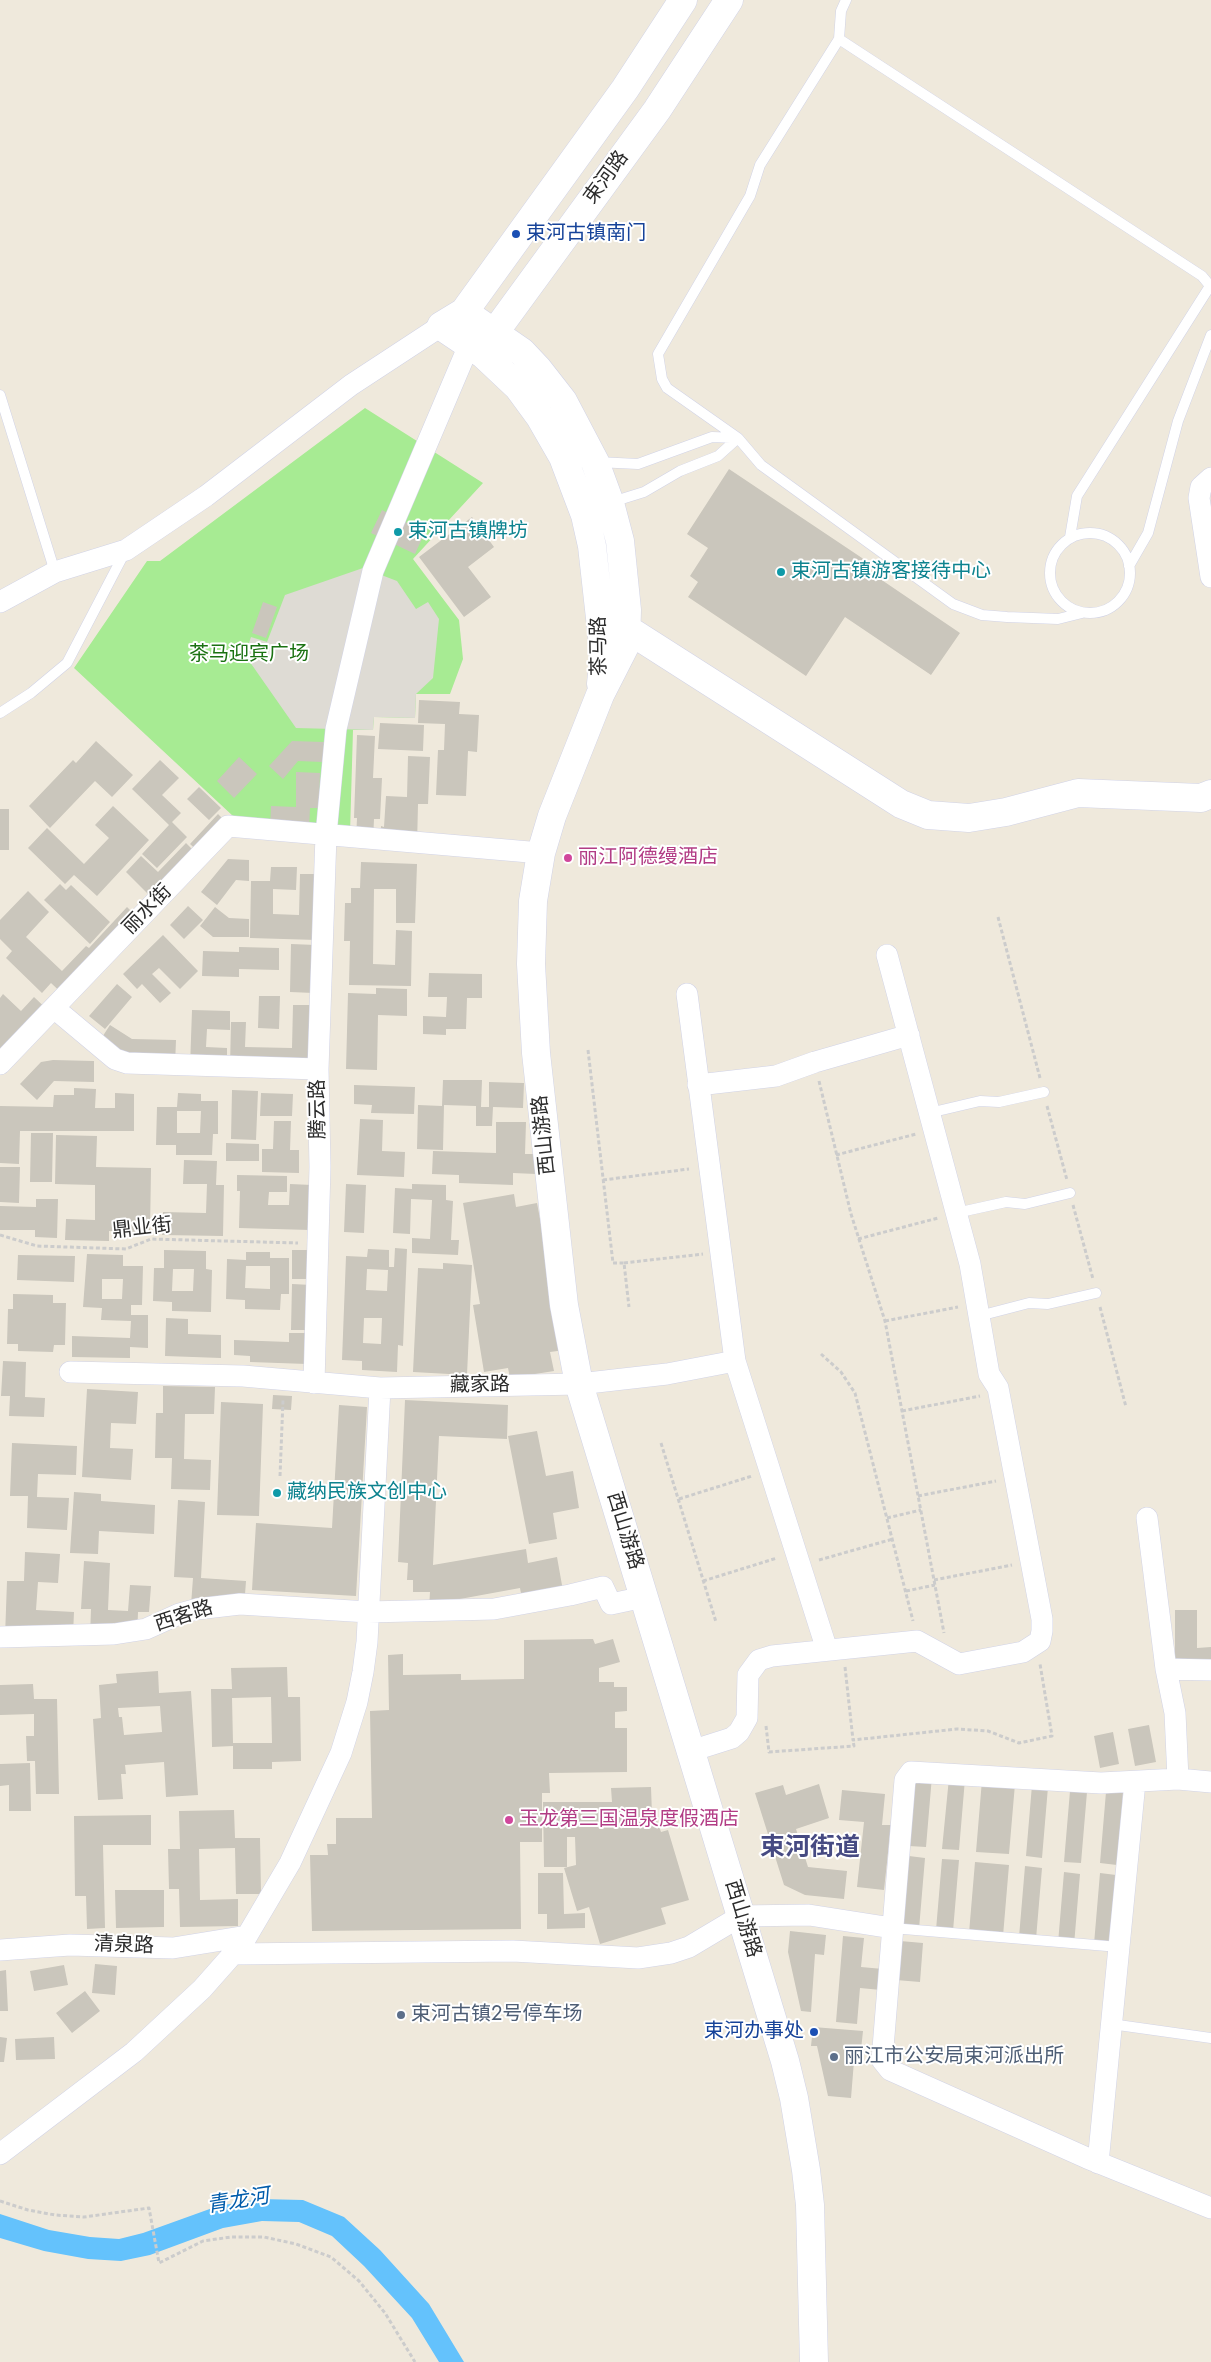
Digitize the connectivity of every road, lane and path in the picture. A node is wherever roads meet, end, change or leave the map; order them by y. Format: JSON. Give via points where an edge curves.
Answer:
{"nodes":[{"id":1,"x":684,"y":0,"type":"edge"},
{"id":2,"x":729,"y":0,"type":"edge"},
{"id":3,"x":846,"y":0,"type":"edge"},
{"id":4,"x":839,"y":39,"type":"junction"},
{"id":5,"x":1211,"y":287,"type":"edge"},
{"id":6,"x":464,"y":312,"type":"junction"},
{"id":7,"x":441,"y":326,"type":"junction"},
{"id":8,"x":1211,"y":335,"type":"edge"},
{"id":9,"x":482,"y":344,"type":"junction"},
{"id":10,"x":0,"y":395,"type":"edge"},
{"id":11,"x":738,"y":438,"type":"junction"},
{"id":12,"x":595,"y":462,"type":"junction"},
{"id":13,"x":1211,"y":478,"type":"edge"},
{"id":14,"x":610,"y":503,"type":"junction"},
{"id":15,"x":1070,"y":537,"type":"junction"},
{"id":16,"x":126,"y":550,"type":"junction"},
{"id":17,"x":1129,"y":566,"type":"junction"},
{"id":18,"x":55,"y":572,"type":"junction"},
{"id":19,"x":1211,"y":577,"type":"edge"},
{"id":20,"x":0,"y":602,"type":"edge"},
{"id":21,"x":1082,"y":613,"type":"junction"},
{"id":22,"x":628,"y":629,"type":"junction"},
{"id":23,"x":600,"y":695,"type":"junction"},
{"id":24,"x":0,"y":713,"type":"edge"},
{"id":25,"x":1211,"y":794,"type":"edge"},
{"id":26,"x":326,"y":835,"type":"junction"},
{"id":27,"x":542,"y":853,"type":"junction"},
{"id":28,"x":998,"y":917,"type":"dead end"},
{"id":29,"x":887,"y":954,"type":"dead end"},
{"id":30,"x":687,"y":994,"type":"dead end"},
{"id":31,"x":54,"y":1008,"type":"junction"},
{"id":32,"x":908,"y":1035,"type":"junction"},
{"id":33,"x":588,"y":1050,"type":"dead end"},
{"id":34,"x":815,"y":1062,"type":"junction"},
{"id":35,"x":0,"y":1064,"type":"edge"},
{"id":36,"x":318,"y":1069,"type":"junction"},
{"id":37,"x":698,"y":1086,"type":"junction"},
{"id":38,"x":1044,"y":1092,"type":"junction"},
{"id":39,"x":931,"y":1121,"type":"junction"},
{"id":40,"x":836,"y":1155,"type":"junction"},
{"id":41,"x":709,"y":1166,"type":"junction"},
{"id":42,"x":603,"y":1180,"type":"junction"},
{"id":43,"x":1070,"y":1194,"type":"junction"},
{"id":44,"x":956,"y":1213,"type":"junction"},
{"id":45,"x":0,"y":1235,"type":"edge"},
{"id":46,"x":858,"y":1238,"type":"junction"},
{"id":47,"x":318,"y":1244,"type":"junction"},
{"id":48,"x":720,"y":1252,"type":"junction"},
{"id":49,"x":624,"y":1263,"type":"junction"},
{"id":50,"x":1096,"y":1293,"type":"junction"},
{"id":51,"x":629,"y":1307,"type":"dead end"},
{"id":52,"x":978,"y":1310,"type":"junction"},
{"id":53,"x":885,"y":1321,"type":"junction"},
{"id":54,"x":821,"y":1354,"type":"dead end"},
{"id":55,"x":735,"y":1361,"type":"junction"},
{"id":56,"x":70,"y":1372,"type":"dead end"},
{"id":57,"x":284,"y":1380,"type":"junction"},
{"id":58,"x":314,"y":1383,"type":"junction"},
{"id":59,"x":579,"y":1384,"type":"junction"},
{"id":60,"x":380,"y":1388,"type":"junction"},
{"id":61,"x":998,"y":1392,"type":"junction"},
{"id":62,"x":1126,"y":1407,"type":"dead end"},
{"id":63,"x":902,"y":1411,"type":"junction"},
{"id":64,"x":662,"y":1443,"type":"dead end"},
{"id":65,"x":769,"y":1470,"type":"junction"},
{"id":66,"x":280,"y":1476,"type":"dead end"},
{"id":67,"x":1015,"y":1477,"type":"junction"},
{"id":68,"x":918,"y":1496,"type":"junction"},
{"id":69,"x":679,"y":1499,"type":"junction"},
{"id":70,"x":921,"y":1510,"type":"junction"},
{"id":71,"x":887,"y":1518,"type":"junction"},
{"id":72,"x":1147,"y":1518,"type":"dead end"},
{"id":73,"x":893,"y":1539,"type":"junction"},
{"id":74,"x":797,"y":1559,"type":"junction"},
{"id":75,"x":1031,"y":1561,"type":"junction"},
{"id":76,"x":934,"y":1580,"type":"junction"},
{"id":77,"x":704,"y":1581,"type":"junction"},
{"id":78,"x":935,"y":1586,"type":"junction"},
{"id":79,"x":906,"y":1591,"type":"junction"},
{"id":80,"x":644,"y":1597,"type":"junction"},
{"id":81,"x":368,"y":1612,"type":"junction"},
{"id":82,"x":716,"y":1622,"type":"dead end"},
{"id":83,"x":0,"y":1637,"type":"edge"},
{"id":84,"x":917,"y":1641,"type":"junction"},
{"id":85,"x":1036,"y":1644,"type":"junction"},
{"id":86,"x":835,"y":1650,"type":"junction"},
{"id":87,"x":948,"y":1658,"type":"junction"},
{"id":88,"x":1166,"y":1669,"type":"junction"},
{"id":89,"x":1211,"y":1670,"type":"edge"},
{"id":90,"x":766,"y":1724,"type":"dead end"},
{"id":91,"x":853,"y":1740,"type":"junction"},
{"id":92,"x":691,"y":1752,"type":"junction"},
{"id":93,"x":1178,"y":1779,"type":"junction"},
{"id":94,"x":1135,"y":1782,"type":"junction"},
{"id":95,"x":1211,"y":1782,"type":"edge"},
{"id":96,"x":741,"y":1916,"type":"junction"},
{"id":97,"x":892,"y":1928,"type":"junction"},
{"id":98,"x":246,"y":1936,"type":"junction"},
{"id":99,"x":1119,"y":1947,"type":"junction"},
{"id":100,"x":0,"y":1950,"type":"edge"},
{"id":101,"x":233,"y":1954,"type":"junction"},
{"id":102,"x":1112,"y":2024,"type":"junction"},
{"id":103,"x":1211,"y":2038,"type":"edge"},
{"id":104,"x":0,"y":2154,"type":"edge"},
{"id":105,"x":1098,"y":2163,"type":"junction"},
{"id":106,"x":0,"y":2200,"type":"edge"},
{"id":107,"x":1211,"y":2208,"type":"edge"},
{"id":108,"x":415,"y":2362,"type":"edge"},
{"id":109,"x":814,"y":2362,"type":"edge"}],
"edges":[{"from":1,"to":6,"type":"street","name":"束河路","via":[[625,89]]},
{"from":2,"to":9,"type":"street","name":"束河路","via":[[657,110]]},
{"from":3,"to":4,"type":"lane","via":[[841,11]]},
{"from":4,"to":5,"type":"lane","via":[[1202,276]]},
{"from":4,"to":11,"type":"lane","via":[[760,165],[750,196],[658,354],[659,370],[667,388]]},
{"from":5,"to":15,"type":"lane","via":[[1077,496]]},
{"from":6,"to":7,"type":"street","name":"束河路"},
{"from":6,"to":9,"type":"street","name":"茶马路"},
{"from":7,"to":9,"type":"street","name":"茶马路"},
{"from":7,"to":16,"type":"street","via":[[351,385],[206,496]]},
{"from":8,"to":17,"type":"lane","via":[[1178,422],[1148,533]]},
{"from":9,"to":12,"type":"street","name":"茶马路","via":[[522,352],[563,402]]},
{"from":9,"to":23,"type":"street","name":"茶马路","via":[[540,417],[563,457],[577,493],[597,578],[604,654]]},
{"from":9,"to":26,"type":"street","name":"腾云路","via":[[373,571],[336,729]]},
{"from":10,"to":18,"type":"lane"},
{"from":11,"to":12,"type":"lane","via":[[712,437],[638,464]]},
{"from":11,"to":14,"type":"lane","via":[[718,456],[680,471],[644,492]]},
{"from":11,"to":21,"type":"lane","via":[[761,465],[953,604],[982,615],[1007,617],[1058,619]]},
{"from":12,"to":14,"type":"street","name":"茶马路"},
{"from":13,"to":19,"type":"street","via":[[1201,486],[1199,498]]},
{"from":14,"to":22,"type":"street","name":"茶马路","via":[[625,575]]},
{"from":15,"to":17,"type":"lane","via":[[1090,532],[1111,539],[1120,546]]},
{"from":15,"to":21,"type":"lane","via":[[1055,551],[1050,580],[1064,605]]},
{"from":16,"to":18,"type":"street"},
{"from":16,"to":24,"type":"lane","via":[[67,663],[31,693]]},
{"from":17,"to":21,"type":"lane","via":[[1130,578],[1121,598],[1103,611]]},
{"from":18,"to":20,"type":"street"},
{"from":22,"to":23,"type":"street","name":"茶马路","via":[[626,644]]},
{"from":22,"to":25,"type":"street","via":[[902,804],[928,815],[970,818],[1078,793],[1201,798]]},
{"from":23,"to":27,"type":"street","name":"西山游路","via":[[552,816]]},
{"from":26,"to":27,"type":"street"},
{"from":26,"to":31,"type":"street","name":"丽水街","via":[[228,826]]},
{"from":26,"to":36,"type":"street","name":"腾云路"},
{"from":27,"to":59,"type":"street","name":"西山游路","via":[[531,933],[536,1053],[564,1305]]},
{"from":28,"to":38,"type":"path"},
{"from":29,"to":32,"type":"street"},
{"from":30,"to":37,"type":"street"},
{"from":31,"to":35,"type":"street","name":"丽水街"},
{"from":31,"to":36,"type":"street","via":[[115,1059],[127,1063]]},
{"from":32,"to":34,"type":"street"},
{"from":32,"to":39,"type":"street"},
{"from":33,"to":42,"type":"path"},
{"from":34,"to":37,"type":"street","via":[[776,1076]]},
{"from":34,"to":40,"type":"path"},
{"from":36,"to":47,"type":"street","name":"腾云路"},
{"from":37,"to":41,"type":"street"},
{"from":38,"to":39,"type":"lane","via":[[999,1102],[980,1100]]},
{"from":38,"to":43,"type":"path"},
{"from":39,"to":40,"type":"path"},
{"from":39,"to":44,"type":"street"},
{"from":40,"to":46,"type":"path"},
{"from":41,"to":42,"type":"path"},
{"from":41,"to":48,"type":"street"},
{"from":42,"to":49,"type":"path","via":[[614,1263]]},
{"from":43,"to":44,"type":"lane","via":[[1025,1204],[1006,1202]]},
{"from":43,"to":50,"type":"path"},
{"from":44,"to":46,"type":"path"},
{"from":44,"to":52,"type":"street"},
{"from":45,"to":47,"type":"path","name":"鼎业街","via":[[37,1246],[126,1249],[151,1239]]},
{"from":46,"to":53,"type":"path"},
{"from":47,"to":58,"type":"street","name":"腾云路"},
{"from":48,"to":49,"type":"path"},
{"from":48,"to":55,"type":"street"},
{"from":49,"to":51,"type":"path"},
{"from":50,"to":52,"type":"lane","via":[[1048,1304],[1029,1303]]},
{"from":50,"to":62,"type":"path"},
{"from":52,"to":53,"type":"path"},
{"from":52,"to":61,"type":"street","via":[[989,1374]]},
{"from":53,"to":63,"type":"path"},
{"from":54,"to":71,"type":"path","via":[[841,1372],[855,1392]]},
{"from":55,"to":59,"type":"street","name":"藏家路","via":[[667,1374]]},
{"from":55,"to":65,"type":"street"},
{"from":56,"to":57,"type":"street","name":"藏家路"},
{"from":57,"to":58,"type":"street","name":"藏家路"},
{"from":57,"to":66,"type":"path"},
{"from":58,"to":60,"type":"street","name":"藏家路"},
{"from":59,"to":60,"type":"street","name":"藏家路"},
{"from":59,"to":80,"type":"street","name":"西山游路"},
{"from":60,"to":81,"type":"street"},
{"from":61,"to":63,"type":"path"},
{"from":61,"to":67,"type":"street"},
{"from":63,"to":68,"type":"path"},
{"from":64,"to":69,"type":"path"},
{"from":65,"to":69,"type":"path"},
{"from":65,"to":74,"type":"street"},
{"from":67,"to":68,"type":"path"},
{"from":67,"to":75,"type":"street"},
{"from":68,"to":70,"type":"path"},
{"from":69,"to":77,"type":"path"},
{"from":70,"to":71,"type":"path"},
{"from":70,"to":76,"type":"path"},
{"from":71,"to":73,"type":"path"},
{"from":72,"to":88,"type":"street"},
{"from":73,"to":74,"type":"path"},
{"from":73,"to":79,"type":"path"},
{"from":74,"to":77,"type":"path"},
{"from":74,"to":86,"type":"street"},
{"from":75,"to":76,"type":"path"},
{"from":75,"to":85,"type":"street","via":[[1042,1619],[1042,1631]]},
{"from":76,"to":78,"type":"path"},
{"from":77,"to":82,"type":"path"},
{"from":78,"to":79,"type":"path"},
{"from":78,"to":87,"type":"path"},
{"from":79,"to":84,"type":"path"},
{"from":80,"to":81,"type":"street","name":"西客路","via":[[611,1604],[603,1587],[494,1609]]},
{"from":80,"to":92,"type":"street","name":"西山游路"},
{"from":81,"to":83,"type":"street","name":"西客路","via":[[218,1605],[179,1614],[146,1629],[114,1634]]},
{"from":81,"to":98,"type":"street","via":[[363,1672],[341,1753],[290,1863]]},
{"from":84,"to":86,"type":"street"},
{"from":84,"to":87,"type":"street"},
{"from":85,"to":87,"type":"street","via":[[1023,1652],[959,1664]]},
{"from":85,"to":91,"type":"path","via":[[1052,1736],[1019,1743],[988,1731],[957,1729]]},
{"from":86,"to":91,"type":"path"},
{"from":86,"to":92,"type":"street","via":[[759,1660],[748,1675],[747,1718],[740,1732],[732,1738]]},
{"from":88,"to":89,"type":"street"},
{"from":88,"to":93,"type":"street","via":[[1175,1713]]},
{"from":90,"to":91,"type":"path","via":[[769,1752],[854,1746]]},
{"from":92,"to":96,"type":"street","name":"西山游路"},
{"from":93,"to":94,"type":"street"},
{"from":93,"to":95,"type":"street"},
{"from":94,"to":97,"type":"street","via":[[1101,1783],[911,1772],[905,1780]]},
{"from":94,"to":99,"type":"street"},
{"from":96,"to":97,"type":"street","via":[[810,1915]]},
{"from":96,"to":101,"type":"street","via":[[688,1947],[638,1958],[513,1951]]},
{"from":96,"to":109,"type":"street","name":"西山游路","via":[[785,2061],[802,2136],[810,2205]]},
{"from":97,"to":99,"type":"lane"},
{"from":97,"to":105,"type":"street","via":[[882,2060],[890,2070]]},
{"from":98,"to":100,"type":"street","name":"清泉路","via":[[173,1948],[70,1945]]},
{"from":98,"to":101,"type":"street"},
{"from":99,"to":102,"type":"street"},
{"from":101,"to":104,"type":"street","via":[[182,2009],[134,2052]]},
{"from":102,"to":103,"type":"lane"},
{"from":102,"to":105,"type":"street"},
{"from":105,"to":107,"type":"street"},
{"from":106,"to":108,"type":"path","via":[[46,2213],[84,2217],[149,2208],[159,2262],[203,2241],[232,2237],[264,2237],[331,2257],[359,2281],[380,2306]]}]}
